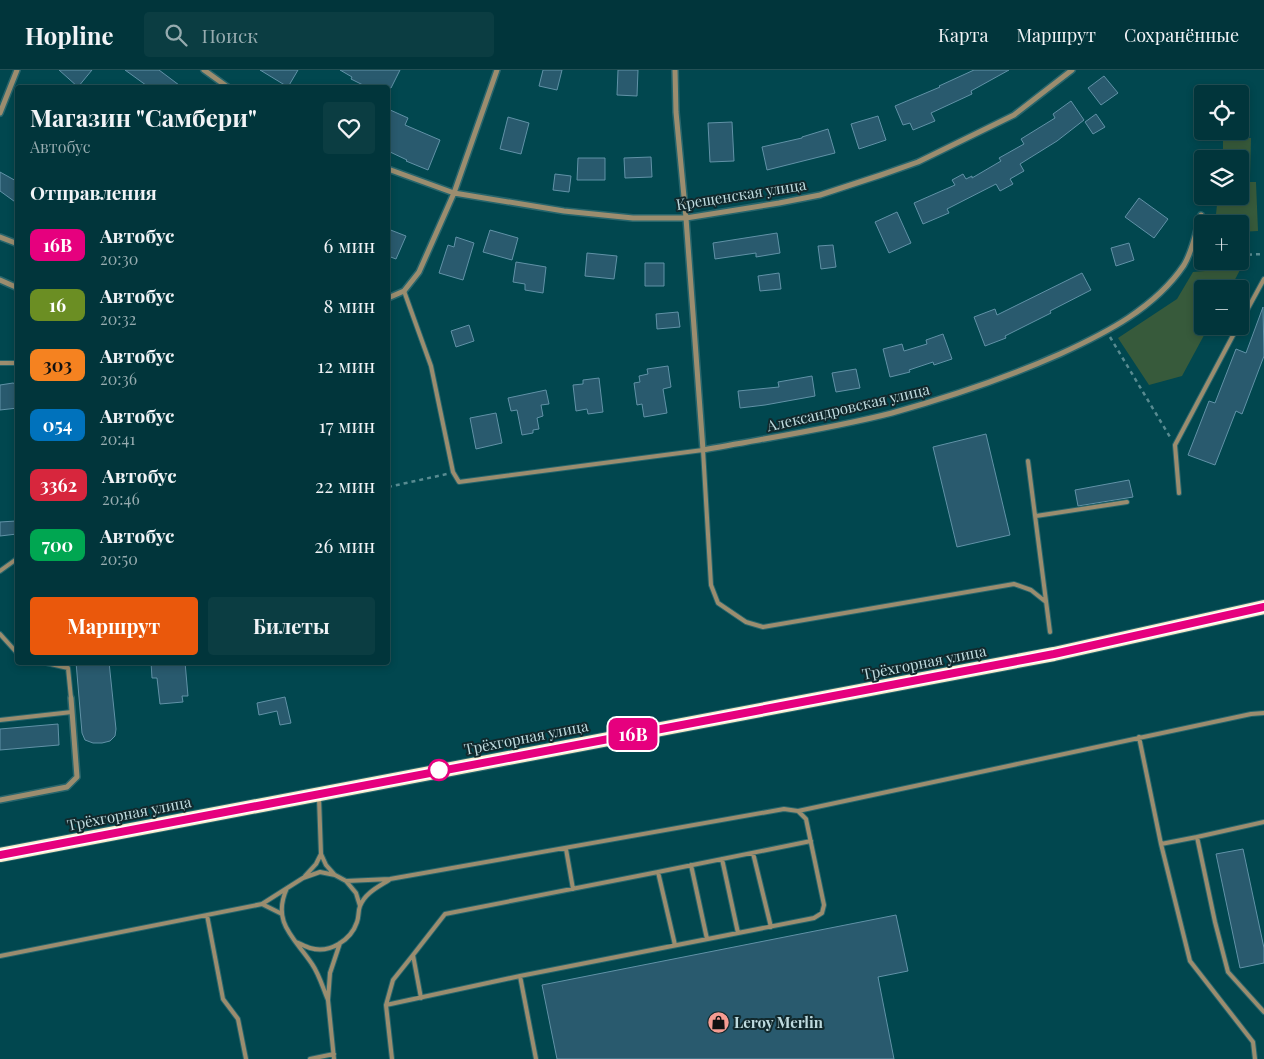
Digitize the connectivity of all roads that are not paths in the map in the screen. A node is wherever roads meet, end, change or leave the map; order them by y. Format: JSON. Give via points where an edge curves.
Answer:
{"nodes":[{"id":1,"x":17,"y":70,"type":"edge"},
{"id":2,"x":204,"y":70,"type":"edge"},
{"id":3,"x":497,"y":70,"type":"edge"},
{"id":4,"x":674,"y":70,"type":"edge"},
{"id":5,"x":1072,"y":70,"type":"edge"},
{"id":6,"x":225,"y":85,"type":"edge"},
{"id":7,"x":0,"y":113,"type":"edge"},
{"id":8,"x":390,"y":170,"type":"edge"},
{"id":9,"x":454,"y":193,"type":"junction"},
{"id":10,"x":686,"y":218,"type":"junction"},
{"id":11,"x":0,"y":237,"type":"edge"},
{"id":12,"x":1194,"y":238,"type":"edge"},
{"id":13,"x":15,"y":243,"type":"edge"},
{"id":14,"x":1264,"y":279,"type":"edge"},
{"id":15,"x":0,"y":280,"type":"edge"},
{"id":16,"x":15,"y":287,"type":"edge"},
{"id":17,"x":404,"y":291,"type":"junction"},
{"id":18,"x":390,"y":297,"type":"edge"},
{"id":19,"x":1249,"y":306,"type":"edge"},
{"id":20,"x":1233,"y":335,"type":"edge"},
{"id":21,"x":0,"y":363,"type":"edge"},
{"id":22,"x":15,"y":363,"type":"edge"},
{"id":23,"x":703,"y":450,"type":"junction"},
{"id":24,"x":1028,"y":461,"type":"dead end"},
{"id":25,"x":1179,"y":493,"type":"dead end"},
{"id":26,"x":1127,"y":502,"type":"dead end"},
{"id":27,"x":1036,"y":516,"type":"junction"},
{"id":28,"x":15,"y":560,"type":"edge"},
{"id":29,"x":0,"y":571,"type":"edge"},
{"id":30,"x":1046,"y":602,"type":"junction"},
{"id":31,"x":1264,"y":606,"type":"edge"},
{"id":32,"x":1050,"y":632,"type":"dead end"},
{"id":33,"x":0,"y":634,"type":"edge"},
{"id":34,"x":15,"y":651,"type":"edge"},
{"id":35,"x":55,"y":665,"type":"edge"},
{"id":36,"x":68,"y":668,"type":"joint"},
{"id":37,"x":71,"y":698,"type":"joint"},
{"id":38,"x":72,"y":712,"type":"junction"},
{"id":39,"x":1264,"y":713,"type":"edge"},
{"id":40,"x":0,"y":720,"type":"edge"},
{"id":41,"x":1139,"y":737,"type":"junction"},
{"id":42,"x":318,"y":793,"type":"junction"},
{"id":43,"x":0,"y":800,"type":"edge"},
{"id":44,"x":798,"y":811,"type":"junction"},
{"id":45,"x":1264,"y":822,"type":"edge"},
{"id":46,"x":1197,"y":837,"type":"junction"},
{"id":47,"x":811,"y":841,"type":"junction"},
{"id":48,"x":1161,"y":844,"type":"junction"},
{"id":49,"x":566,"y":849,"type":"junction"},
{"id":50,"x":753,"y":853,"type":"junction"},
{"id":51,"x":321,"y":854,"type":"junction"},
{"id":52,"x":0,"y":855,"type":"edge"},
{"id":53,"x":722,"y":859,"type":"junction"},
{"id":54,"x":690,"y":865,"type":"junction"},
{"id":55,"x":658,"y":872,"type":"junction"},
{"id":56,"x":335,"y":875,"type":"junction"},
{"id":57,"x":303,"y":878,"type":"junction"},
{"id":58,"x":390,"y":879,"type":"junction"},
{"id":59,"x":346,"y":881,"type":"junction"},
{"id":60,"x":288,"y":886,"type":"junction"},
{"id":61,"x":573,"y":889,"type":"junction"},
{"id":62,"x":262,"y":904,"type":"junction"},
{"id":63,"x":360,"y":906,"type":"junction"},
{"id":64,"x":282,"y":914,"type":"junction"},
{"id":65,"x":207,"y":915,"type":"junction"},
{"id":66,"x":771,"y":926,"type":"junction"},
{"id":67,"x":738,"y":933,"type":"junction"},
{"id":68,"x":707,"y":939,"type":"junction"},
{"id":69,"x":296,"y":942,"type":"junction"},
{"id":70,"x":340,"y":943,"type":"junction"},
{"id":71,"x":675,"y":945,"type":"junction"},
{"id":72,"x":413,"y":955,"type":"junction"},
{"id":73,"x":0,"y":956,"type":"edge"},
{"id":74,"x":520,"y":976,"type":"junction"},
{"id":75,"x":421,"y":998,"type":"junction"},
{"id":76,"x":328,"y":1000,"type":"junction"},
{"id":77,"x":386,"y":1005,"type":"junction"},
{"id":78,"x":1264,"y":1012,"type":"edge"},
{"id":79,"x":334,"y":1057,"type":"edge"},
{"id":80,"x":246,"y":1059,"type":"edge"},
{"id":81,"x":310,"y":1059,"type":"edge"},
{"id":82,"x":392,"y":1059,"type":"edge"},
{"id":83,"x":536,"y":1059,"type":"edge"},
{"id":84,"x":1255,"y":1059,"type":"edge"}],
"edges":[{"from":1,"to":7,"type":"street"},
{"from":2,"to":6,"type":"street"},
{"from":3,"to":9,"type":"street"},
{"from":4,"to":10,"type":"street"},
{"from":5,"to":10,"type":"street","name":"Крещенская улица","via":[[1014,115],[918,162],[820,194]]},
{"from":8,"to":9,"type":"street","name":"Крещенская улица"},
{"from":9,"to":10,"type":"street","name":"Крещенская улица","via":[[564,211],[633,218]]},
{"from":9,"to":17,"type":"street","via":[[419,272]]},
{"from":10,"to":23,"type":"street"},
{"from":11,"to":13,"type":"street"},
{"from":12,"to":23,"type":"street","name":"Александровская улица","via":[[1188,258],[1157,296],[1107,332],[1025,369],[957,394],[900,410],[815,430]]},
{"from":14,"to":19,"type":"lane"},
{"from":15,"to":16,"type":"street"},
{"from":17,"to":18,"type":"street"},
{"from":17,"to":23,"type":"lane","name":"Александровская улица","via":[[431,366],[453,472],[459,482]]},
{"from":20,"to":25,"type":"lane","via":[[1175,445]]},
{"from":21,"to":22,"type":"lane"},
{"from":23,"to":30,"type":"lane","via":[[711,585],[718,603],[746,622],[763,627],[1014,584],[1031,590]]},
{"from":24,"to":27,"type":"lane"},
{"from":26,"to":27,"type":"lane"},
{"from":27,"to":30,"type":"lane"},
{"from":28,"to":29,"type":"lane"},
{"from":30,"to":32,"type":"lane"},
{"from":31,"to":42,"type":"highway","name":"Трёхгорная улица","via":[[1054,654]]},
{"from":33,"to":34,"type":"lane"},
{"from":35,"to":36,"type":"lane"},
{"from":36,"to":37,"type":"lane"},
{"from":37,"to":38,"type":"street"},
{"from":38,"to":40,"type":"lane"},
{"from":38,"to":43,"type":"street","via":[[77,777],[67,787]]},
{"from":39,"to":41,"type":"lane"},
{"from":41,"to":44,"type":"lane"},
{"from":41,"to":48,"type":"lane"},
{"from":42,"to":51,"type":"lane"},
{"from":42,"to":52,"type":"highway","name":"Трёхгорная улица"},
{"from":44,"to":47,"type":"lane","via":[[806,819]]},
{"from":44,"to":49,"type":"lane","via":[[784,809]]},
{"from":45,"to":46,"type":"lane"},
{"from":46,"to":48,"type":"lane"},
{"from":46,"to":78,"type":"lane","via":[[1228,972]]},
{"from":47,"to":50,"type":"lane"},
{"from":47,"to":66,"type":"lane","via":[[824,905],[822,914]]},
{"from":48,"to":84,"type":"lane","via":[[1190,960],[1254,1042]]},
{"from":49,"to":58,"type":"lane"},
{"from":49,"to":61,"type":"lane"},
{"from":50,"to":53,"type":"lane"},
{"from":50,"to":66,"type":"lane"},
{"from":51,"to":56,"type":"lane"},
{"from":51,"to":57,"type":"lane"},
{"from":53,"to":54,"type":"lane"},
{"from":53,"to":67,"type":"lane"},
{"from":54,"to":55,"type":"lane"},
{"from":54,"to":68,"type":"lane"},
{"from":55,"to":61,"type":"lane"},
{"from":55,"to":71,"type":"lane"},
{"from":56,"to":57,"type":"lane","via":[[320,872]]},
{"from":56,"to":59,"type":"lane"},
{"from":57,"to":60,"type":"lane"},
{"from":58,"to":59,"type":"lane"},
{"from":58,"to":63,"type":"lane","via":[[370,891]]},
{"from":59,"to":63,"type":"lane","via":[[356,893]]},
{"from":60,"to":62,"type":"lane"},
{"from":60,"to":64,"type":"lane","via":[[282,900]]},
{"from":61,"to":72,"type":"lane","via":[[446,914]]},
{"from":62,"to":64,"type":"lane"},
{"from":62,"to":65,"type":"lane"},
{"from":63,"to":70,"type":"lane","via":[[352,933]]},
{"from":64,"to":69,"type":"lane","via":[[286,929]]},
{"from":65,"to":73,"type":"lane"},
{"from":65,"to":80,"type":"lane","via":[[223,999],[238,1018]]},
{"from":66,"to":67,"type":"lane"},
{"from":67,"to":68,"type":"lane"},
{"from":68,"to":71,"type":"lane"},
{"from":69,"to":70,"type":"lane","via":[[325,950]]},
{"from":69,"to":76,"type":"lane","via":[[314,966]]},
{"from":70,"to":76,"type":"lane","via":[[330,973]]},
{"from":71,"to":74,"type":"lane"},
{"from":72,"to":75,"type":"lane"},
{"from":72,"to":77,"type":"lane","via":[[393,980]]},
{"from":74,"to":75,"type":"lane"},
{"from":74,"to":83,"type":"lane"},
{"from":75,"to":77,"type":"lane"},
{"from":76,"to":79,"type":"lane"},
{"from":77,"to":82,"type":"lane"},
{"from":79,"to":81,"type":"lane"}]}
